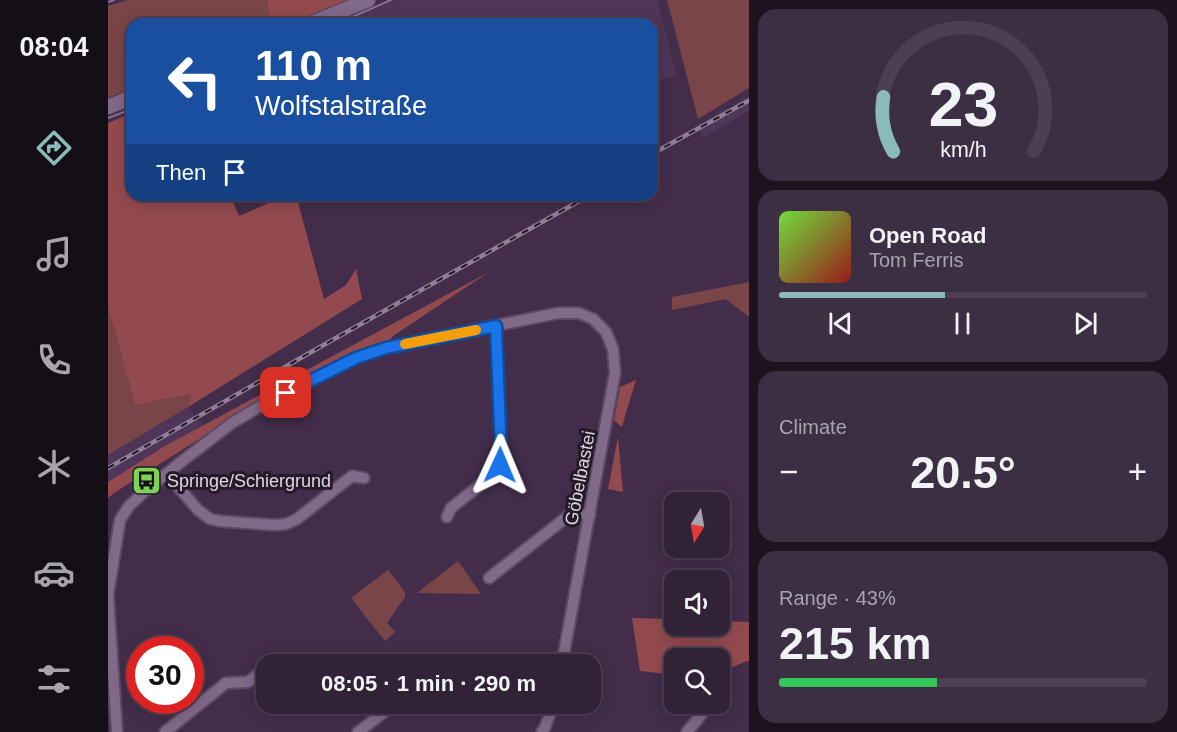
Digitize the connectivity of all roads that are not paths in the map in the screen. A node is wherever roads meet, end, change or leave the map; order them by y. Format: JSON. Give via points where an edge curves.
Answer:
{"nodes":[{"id":1,"x":368,"y":0,"type":"edge"},
{"id":2,"x":324,"y":18,"type":"edge"},
{"id":3,"x":126,"y":99,"type":"edge"},
{"id":4,"x":108,"y":106,"type":"edge"},
{"id":5,"x":496,"y":326,"type":"junction"},
{"id":6,"x":167,"y":474,"type":"junction"},
{"id":7,"x":364,"y":478,"type":"dead end"},
{"id":8,"x":590,"y":515,"type":"junction"},
{"id":9,"x":447,"y":517,"type":"dead end"},
{"id":10,"x":489,"y":578,"type":"dead end"},
{"id":11,"x":564,"y":654,"type":"edge"},
{"id":12,"x":256,"y":676,"type":"edge"},
{"id":13,"x":381,"y":714,"type":"edge"},
{"id":14,"x":551,"y":714,"type":"edge"},
{"id":15,"x":702,"y":714,"type":"edge"},
{"id":16,"x":117,"y":732,"type":"edge"},
{"id":17,"x":165,"y":732,"type":"edge"},
{"id":18,"x":358,"y":732,"type":"edge"},
{"id":19,"x":542,"y":732,"type":"edge"},
{"id":20,"x":687,"y":732,"type":"edge"}],
"edges":[{"from":1,"to":2,"type":"street"},
{"from":3,"to":4,"type":"street"},
{"from":5,"to":6,"type":"street","via":[[386,348],[356,358],[232,423]]},
{"from":5,"to":8,"type":"street","name":"Göbelbastei","via":[[579,313],[593,319],[606,332],[613,349],[615,373]]},
{"from":5,"to":9,"type":"street","via":[[500,465],[451,508]]},
{"from":6,"to":7,"type":"street","via":[[210,519],[274,525],[297,519],[352,476]]},
{"from":6,"to":16,"type":"street","via":[[129,506],[117,531],[108,595]]},
{"from":8,"to":10,"type":"street","via":[[568,516]]},
{"from":8,"to":11,"type":"street","name":"Göbelbastei"},
{"from":12,"to":17,"type":"street","via":[[248,682],[226,683]]},
{"from":13,"to":18,"type":"street"},
{"from":14,"to":19,"type":"street"},
{"from":15,"to":20,"type":"street"}]}
